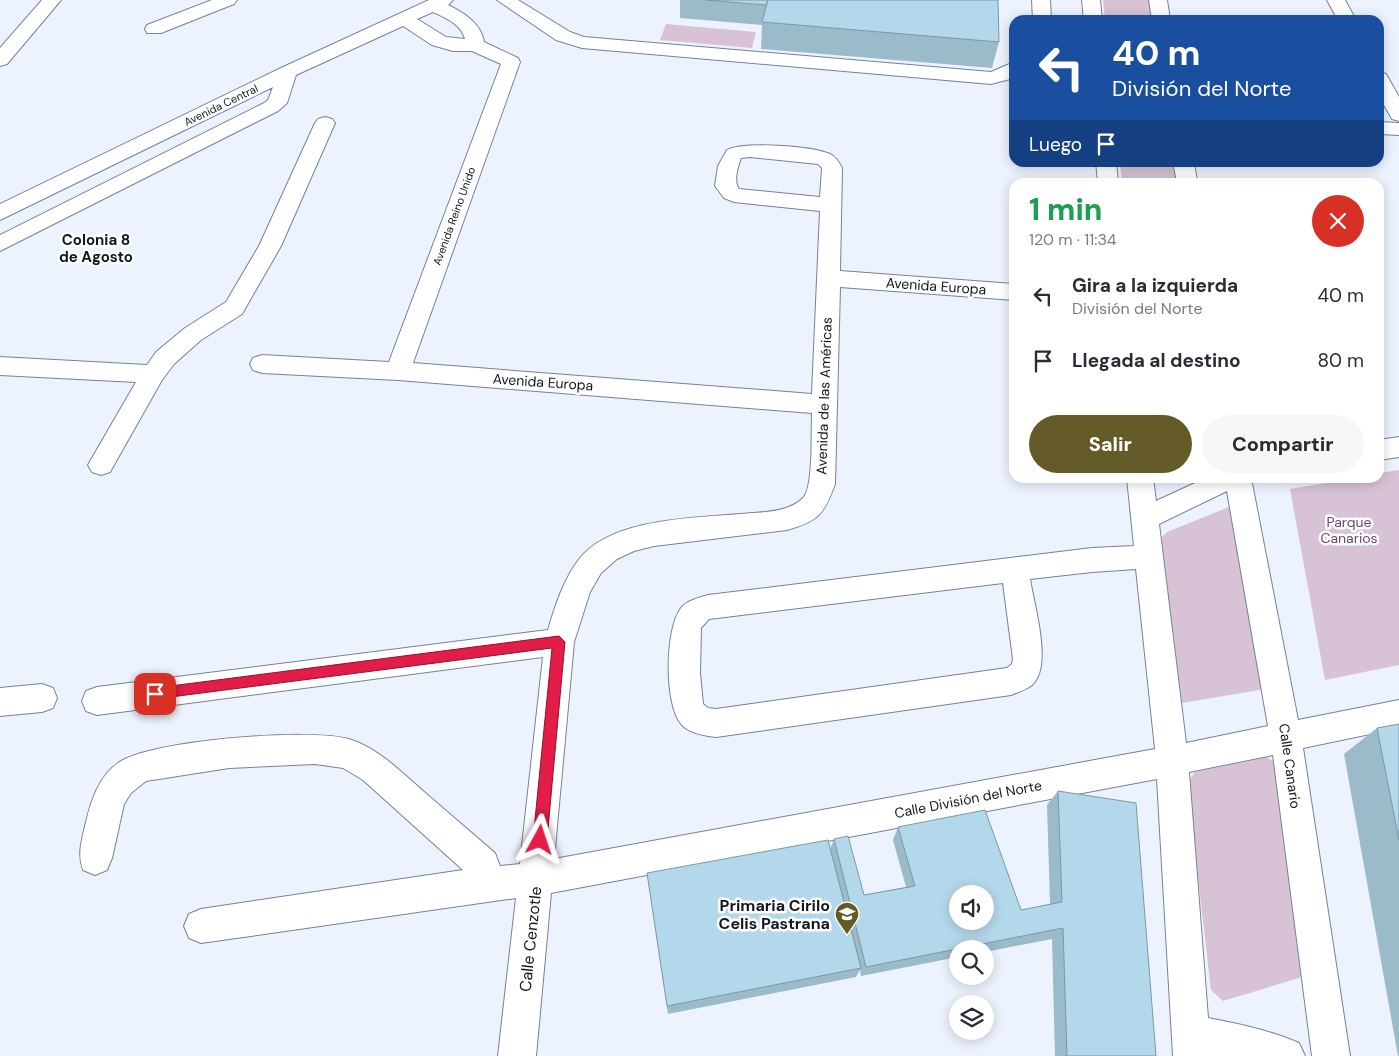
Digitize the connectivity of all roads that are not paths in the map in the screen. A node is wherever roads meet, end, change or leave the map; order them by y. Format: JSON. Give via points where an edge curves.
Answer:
{"nodes":[{"id":1,"x":52,"y":0,"type":"edge"},
{"id":2,"x":228,"y":0,"type":"edge"},
{"id":3,"x":506,"y":0,"type":"edge"},
{"id":4,"x":1041,"y":0,"type":"edge"},
{"id":5,"x":1091,"y":0,"type":"edge"},
{"id":6,"x":1158,"y":0,"type":"edge"},
{"id":7,"x":1336,"y":0,"type":"edge"},
{"id":8,"x":439,"y":3,"type":"edge"},
{"id":9,"x":1042,"y":15,"type":"edge"},
{"id":10,"x":1092,"y":15,"type":"edge"},
{"id":11,"x":1160,"y":15,"type":"edge"},
{"id":12,"x":1344,"y":15,"type":"edge"},
{"id":13,"x":404,"y":19,"type":"junction"},
{"id":14,"x":154,"y":30,"type":"dead end"},
{"id":15,"x":475,"y":45,"type":"junction"},
{"id":16,"x":0,"y":60,"type":"edge"},
{"id":17,"x":288,"y":72,"type":"junction"},
{"id":18,"x":1009,"y":72,"type":"edge"},
{"id":19,"x":1384,"y":87,"type":"edge"},
{"id":20,"x":1399,"y":115,"type":"edge"},
{"id":21,"x":325,"y":124,"type":"dead end"},
{"id":22,"x":1384,"y":128,"type":"edge"},
{"id":23,"x":1399,"y":129,"type":"edge"},
{"id":24,"x":829,"y":205,"type":"dead end"},
{"id":25,"x":0,"y":213,"type":"edge"},
{"id":26,"x":0,"y":244,"type":"edge"},
{"id":27,"x":828,"y":278,"type":"junction"},
{"id":28,"x":1009,"y":292,"type":"edge"},
{"id":29,"x":262,"y":364,"type":"dead end"},
{"id":30,"x":0,"y":366,"type":"edge"},
{"id":31,"x":398,"y":371,"type":"junction"},
{"id":32,"x":153,"y":374,"type":"junction"},
{"id":33,"x":824,"y":404,"type":"junction"},
{"id":34,"x":1399,"y":447,"type":"edge"},
{"id":35,"x":1384,"y":449,"type":"edge"},
{"id":36,"x":101,"y":465,"type":"dead end"},
{"id":37,"x":1141,"y":483,"type":"edge"},
{"id":38,"x":1219,"y":483,"type":"edge"},
{"id":39,"x":1239,"y":483,"type":"edge"},
{"id":40,"x":1145,"y":518,"type":"junction"},
{"id":41,"x":1149,"y":556,"type":"junction"},
{"id":42,"x":1015,"y":571,"type":"junction"},
{"id":43,"x":559,"y":642,"type":"junction"},
{"id":44,"x":42,"y":698,"type":"dead end"},
{"id":45,"x":97,"y":701,"type":"dead end"},
{"id":46,"x":0,"y":702,"type":"edge"},
{"id":47,"x":1399,"y":714,"type":"edge"},
{"id":48,"x":1286,"y":737,"type":"junction"},
{"id":49,"x":1172,"y":761,"type":"junction"},
{"id":50,"x":95,"y":858,"type":"dead end"},
{"id":51,"x":536,"y":879,"type":"junction"},
{"id":52,"x":482,"y":884,"type":"junction"},
{"id":53,"x":201,"y":926,"type":"dead end"},
{"id":54,"x":1191,"y":1045,"type":"edge"},
{"id":55,"x":517,"y":1056,"type":"edge"},
{"id":56,"x":1286,"y":1056,"type":"edge"},
{"id":57,"x":1331,"y":1056,"type":"edge"}],
"edges":[{"from":1,"to":16,"type":"street"},
{"from":2,"to":14,"type":"street"},
{"from":3,"to":18,"type":"street","via":[[563,36],[597,44],[990,78]]},
{"from":4,"to":9,"type":"street"},
{"from":5,"to":10,"type":"street"},
{"from":6,"to":11,"type":"street"},
{"from":7,"to":12,"type":"street"},
{"from":8,"to":13,"type":"street","name":"Avenida Central"},
{"from":8,"to":15,"type":"street","via":[[471,26]]},
{"from":13,"to":15,"type":"street","via":[[439,41]]},
{"from":13,"to":17,"type":"street","name":"Avenida Central"},
{"from":15,"to":31,"type":"street","name":"Avenida Reino Unido","via":[[511,62]]},
{"from":17,"to":25,"type":"street","name":"Avenida Central"},
{"from":17,"to":26,"type":"street","via":[[277,103],[271,107]]},
{"from":19,"to":20,"type":"street"},
{"from":21,"to":32,"type":"street","via":[[270,246],[234,308],[193,334],[165,358]]},
{"from":22,"to":23,"type":"street"},
{"from":24,"to":27,"type":"street","name":"Avenida de las Américas"},
{"from":27,"to":28,"type":"street","name":"Avenida Europa"},
{"from":27,"to":33,"type":"street","name":"Avenida de las Américas"},
{"from":29,"to":31,"type":"street","name":"Avenida Europa"},
{"from":30,"to":32,"type":"street"},
{"from":31,"to":33,"type":"street","name":"Avenida Europa"},
{"from":32,"to":36,"type":"street"},
{"from":33,"to":43,"type":"street","name":"Avenida de las Américas","via":[[822,484],[814,505],[788,519],[634,539],[608,548],[580,582]]},
{"from":34,"to":35,"type":"street"},
{"from":37,"to":40,"type":"street"},
{"from":38,"to":40,"type":"street"},
{"from":39,"to":48,"type":"street","name":"Calle Canario"},
{"from":40,"to":41,"type":"street"},
{"from":41,"to":42,"type":"street"},
{"from":41,"to":49,"type":"street"},
{"from":42,"to":42,"type":"street","via":[[708,607],[697,611],[689,618],[686,628],[686,699],[690,712],[701,721],[716,723],[982,686],[1021,677],[1027,669],[1028,659]]},
{"from":43,"to":45,"type":"street"},
{"from":43,"to":51,"type":"street","name":"Calle Cenzotle"},
{"from":44,"to":46,"type":"street"},
{"from":47,"to":48,"type":"street","name":"Calle División del Norte"},
{"from":48,"to":49,"type":"street","name":"Calle División del Norte"},
{"from":48,"to":57,"type":"street","name":"Calle Canario"},
{"from":49,"to":51,"type":"street","name":"Calle División del Norte"},
{"from":49,"to":54,"type":"street"},
{"from":50,"to":52,"type":"street","via":[[110,796],[128,773],[142,767],[229,753],[315,749],[348,754],[374,769],[483,865]]},
{"from":51,"to":52,"type":"street","name":"Calle División del Norte"},
{"from":51,"to":55,"type":"street","name":"Calle Cenzotle"},
{"from":52,"to":53,"type":"street","name":"Calle División del Norte"},
{"from":54,"to":56,"type":"street","via":[[1257,1046]]}]}
